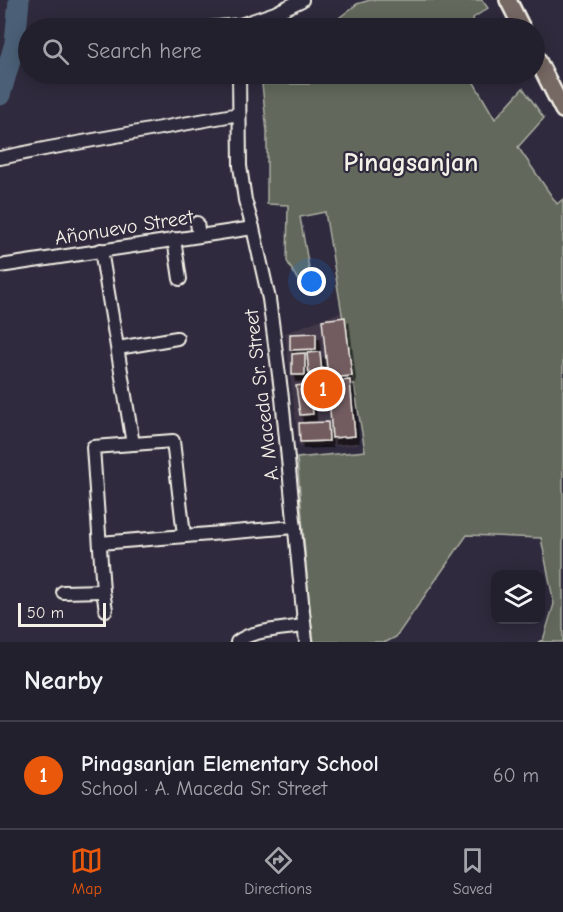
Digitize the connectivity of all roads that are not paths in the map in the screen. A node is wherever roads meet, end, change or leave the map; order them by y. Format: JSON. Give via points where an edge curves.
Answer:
{"nodes":[{"id":1,"x":302,"y":0,"type":"edge"},
{"id":2,"x":508,"y":0,"type":"edge"},
{"id":3,"x":263,"y":18,"type":"edge"},
{"id":4,"x":517,"y":18,"type":"edge"},
{"id":5,"x":545,"y":75,"type":"edge"},
{"id":6,"x":239,"y":84,"type":"edge"},
{"id":7,"x":563,"y":110,"type":"edge"},
{"id":8,"x":239,"y":114,"type":"junction"},
{"id":9,"x":0,"y":158,"type":"edge"},
{"id":10,"x":253,"y":228,"type":"junction"},
{"id":11,"x":174,"y":239,"type":"junction"},
{"id":12,"x":101,"y":250,"type":"junction"},
{"id":13,"x":0,"y":266,"type":"edge"},
{"id":14,"x":180,"y":279,"type":"dead end"},
{"id":15,"x":177,"y":338,"type":"dead end"},
{"id":16,"x":118,"y":348,"type":"junction"},
{"id":17,"x":133,"y":444,"type":"junction"},
{"id":18,"x":295,"y":527,"type":"junction"},
{"id":19,"x":184,"y":535,"type":"junction"},
{"id":20,"x":100,"y":543,"type":"junction"},
{"id":21,"x":103,"y":591,"type":"junction"},
{"id":22,"x":63,"y":592,"type":"dead end"},
{"id":23,"x":106,"y":610,"type":"dead end"},
{"id":24,"x":303,"y":626,"type":"junction"},
{"id":25,"x":237,"y":642,"type":"edge"},
{"id":26,"x":306,"y":642,"type":"edge"}],
"edges":[{"from":1,"to":3,"type":"street"},
{"from":2,"to":4,"type":"main road"},
{"from":5,"to":7,"type":"main road"},
{"from":6,"to":8,"type":"street","name":"A. Maceda Sr. Street"},
{"from":8,"to":9,"type":"street"},
{"from":8,"to":10,"type":"street","name":"A. Maceda Sr. Street","via":[[240,166]]},
{"from":10,"to":11,"type":"street","name":"Añonuevo Street","via":[[198,229]]},
{"from":10,"to":18,"type":"street","name":"A. Maceda Sr. Street","via":[[269,298]]},
{"from":11,"to":12,"type":"street","name":"Añonuevo Street"},
{"from":11,"to":14,"type":"street"},
{"from":12,"to":13,"type":"street","name":"Añonuevo Street"},
{"from":12,"to":16,"type":"street"},
{"from":15,"to":16,"type":"street"},
{"from":16,"to":17,"type":"street"},
{"from":17,"to":19,"type":"street","via":[[173,441]]},
{"from":17,"to":20,"type":"street","via":[[93,447]]},
{"from":18,"to":19,"type":"street"},
{"from":18,"to":24,"type":"street","name":"A. Maceda Sr. Street"},
{"from":19,"to":20,"type":"street"},
{"from":20,"to":21,"type":"street"},
{"from":21,"to":22,"type":"street"},
{"from":21,"to":23,"type":"street"},
{"from":24,"to":25,"type":"street","via":[[260,633]]},
{"from":24,"to":26,"type":"street","name":"A. Maceda Sr. Street"}]}
